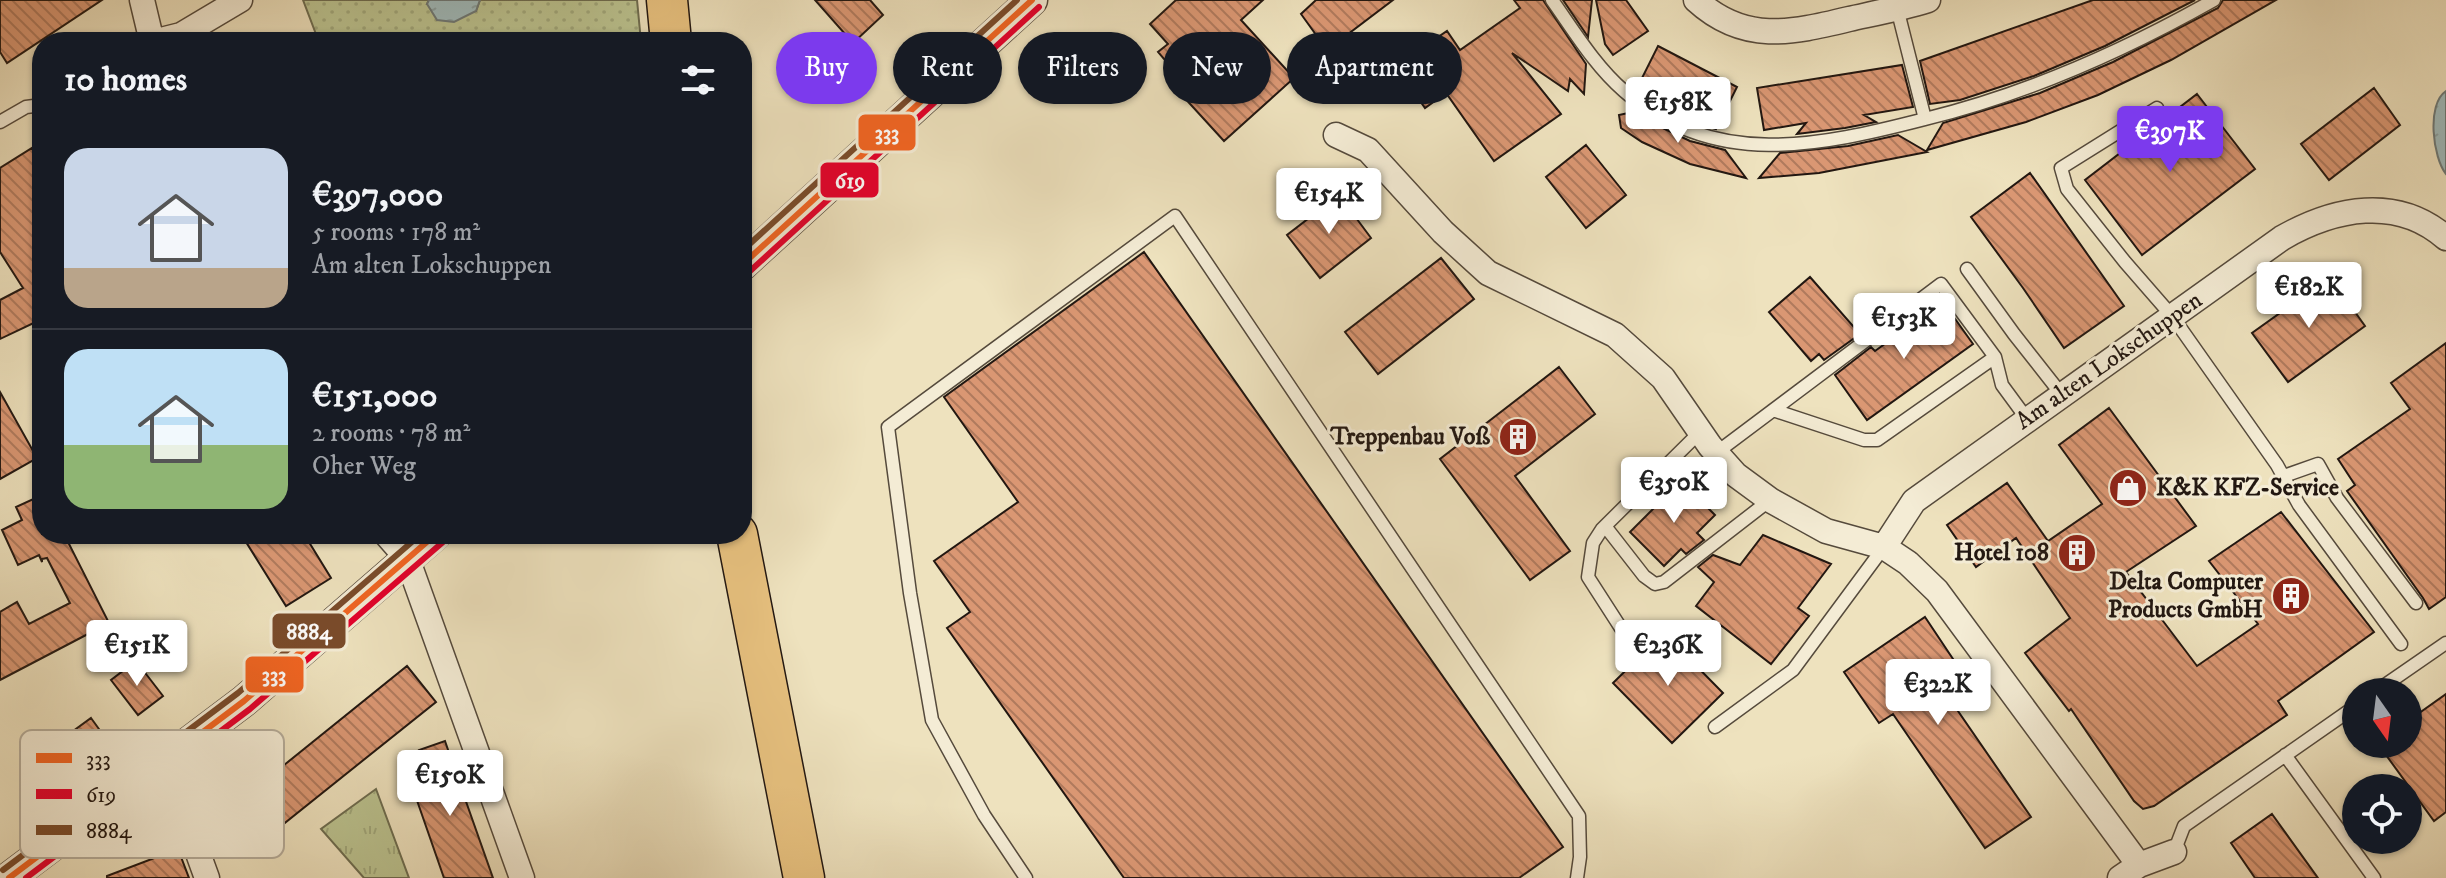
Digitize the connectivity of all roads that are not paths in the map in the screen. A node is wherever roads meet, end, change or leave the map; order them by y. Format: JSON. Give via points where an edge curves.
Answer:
{"nodes":[{"id":1,"x":142,"y":0,"type":"edge"},
{"id":2,"x":240,"y":0,"type":"edge"},
{"id":3,"x":667,"y":0,"type":"edge"},
{"id":4,"x":1032,"y":0,"type":"edge"},
{"id":5,"x":1552,"y":0,"type":"edge"},
{"id":6,"x":1696,"y":0,"type":"edge"},
{"id":7,"x":1928,"y":0,"type":"edge"},
{"id":8,"x":2214,"y":0,"type":"edge"},
{"id":9,"x":1897,"y":8,"type":"junction"},
{"id":10,"x":150,"y":32,"type":"edge"},
{"id":11,"x":186,"y":32,"type":"edge"},
{"id":12,"x":670,"y":32,"type":"edge"},
{"id":13,"x":32,"y":106,"type":"edge"},
{"id":14,"x":2157,"y":108,"type":"dead end"},
{"id":15,"x":1925,"y":119,"type":"junction"},
{"id":16,"x":0,"y":122,"type":"edge"},
{"id":17,"x":1336,"y":135,"type":"dead end"},
{"id":18,"x":2446,"y":238,"type":"edge"},
{"id":19,"x":752,"y":255,"type":"edge"},
{"id":20,"x":1967,"y":269,"type":"dead end"},
{"id":21,"x":2172,"y":316,"type":"junction"},
{"id":22,"x":1995,"y":357,"type":"junction"},
{"id":23,"x":2062,"y":395,"type":"junction"},
{"id":24,"x":1773,"y":410,"type":"junction"},
{"id":25,"x":2027,"y":419,"type":"junction"},
{"id":26,"x":1700,"y":432,"type":"junction"},
{"id":27,"x":1716,"y":453,"type":"junction"},
{"id":28,"x":2284,"y":476,"type":"junction"},
{"id":29,"x":1770,"y":500,"type":"junction"},
{"id":30,"x":1605,"y":526,"type":"junction"},
{"id":31,"x":395,"y":544,"type":"edge"},
{"id":32,"x":424,"y":544,"type":"edge"},
{"id":33,"x":739,"y":544,"type":"edge"},
{"id":34,"x":1884,"y":547,"type":"junction"},
{"id":35,"x":407,"y":558,"type":"junction"},
{"id":36,"x":2416,"y":603,"type":"dead end"},
{"id":37,"x":1626,"y":636,"type":"dead end"},
{"id":38,"x":2446,"y":643,"type":"edge"},
{"id":39,"x":2401,"y":644,"type":"dead end"},
{"id":40,"x":2395,"y":678,"type":"edge"},
{"id":41,"x":2342,"y":716,"type":"edge"},
{"id":42,"x":1715,"y":727,"type":"dead end"},
{"id":43,"x":206,"y":730,"type":"edge"},
{"id":44,"x":2285,"y":755,"type":"junction"},
{"id":45,"x":2174,"y":852,"type":"joint"},
{"id":46,"x":36,"y":858,"type":"edge"},
{"id":47,"x":200,"y":858,"type":"edge"},
{"id":48,"x":2130,"y":872,"type":"edge"},
{"id":49,"x":9,"y":878,"type":"edge"},
{"id":50,"x":207,"y":878,"type":"edge"},
{"id":51,"x":522,"y":878,"type":"edge"},
{"id":52,"x":804,"y":878,"type":"edge"},
{"id":53,"x":1026,"y":878,"type":"edge"},
{"id":54,"x":1577,"y":878,"type":"edge"},
{"id":55,"x":2374,"y":878,"type":"edge"}],
"edges":[{"from":1,"to":10,"type":"street"},
{"from":2,"to":11,"type":"street"},
{"from":3,"to":12,"type":"highway"},
{"from":4,"to":19,"type":"street"},
{"from":5,"to":15,"type":"lane","via":[[1623,90],[1663,119],[1708,137],[1756,146],[1789,145]]},
{"from":6,"to":9,"type":"street","via":[[1728,23],[1767,32]]},
{"from":7,"to":9,"type":"street"},
{"from":8,"to":15,"type":"lane","via":[[2070,72]]},
{"from":9,"to":15,"type":"lane"},
{"from":13,"to":16,"type":"lane"},
{"from":14,"to":21,"type":"lane","via":[[2061,168],[2067,189]]},
{"from":17,"to":26,"type":"street","via":[[1368,150],[1488,273],[1615,335],[1663,378]]},
{"from":18,"to":21,"type":"street","name":"Am alten Lokschuppen","via":[[2402,212],[2326,216],[2282,238]]},
{"from":20,"to":23,"type":"lane"},
{"from":21,"to":23,"type":"street","name":"Am alten Lokschuppen"},
{"from":21,"to":28,"type":"lane"},
{"from":22,"to":24,"type":"lane","via":[[1877,440]]},
{"from":22,"to":24,"type":"lane","via":[[1941,284]]},
{"from":22,"to":25,"type":"lane","via":[[2002,385]]},
{"from":23,"to":25,"type":"street","name":"Am alten Lokschuppen"},
{"from":24,"to":27,"type":"lane"},
{"from":25,"to":34,"type":"street","name":"Am alten Lokschuppen","via":[[1914,501]]},
{"from":26,"to":27,"type":"street"},
{"from":26,"to":30,"type":"lane"},
{"from":27,"to":29,"type":"street"},
{"from":28,"to":36,"type":"lane","via":[[2318,464],[2337,498]]},
{"from":28,"to":39,"type":"lane","via":[[2299,505]]},
{"from":29,"to":30,"type":"lane","via":[[1655,584]]},
{"from":29,"to":34,"type":"street","via":[[1826,531]]},
{"from":30,"to":37,"type":"lane","via":[[1593,543],[1588,577]]},
{"from":31,"to":35,"type":"street"},
{"from":32,"to":35,"type":"street"},
{"from":33,"to":52,"type":"highway"},
{"from":34,"to":42,"type":"lane","via":[[1793,670]]},
{"from":34,"to":48,"type":"street","via":[[1937,591]]},
{"from":35,"to":43,"type":"street"},
{"from":35,"to":51,"type":"street"},
{"from":38,"to":40,"type":"lane"},
{"from":41,"to":44,"type":"lane"},
{"from":44,"to":45,"type":"lane","via":[[2184,826]]},
{"from":44,"to":55,"type":"lane"},
{"from":45,"to":48,"type":"street"},
{"from":46,"to":49,"type":"street"},
{"from":47,"to":50,"type":"street"},
{"from":53,"to":54,"type":"lane","via":[[932,720],[888,427],[1175,216],[1579,816]]}]}
